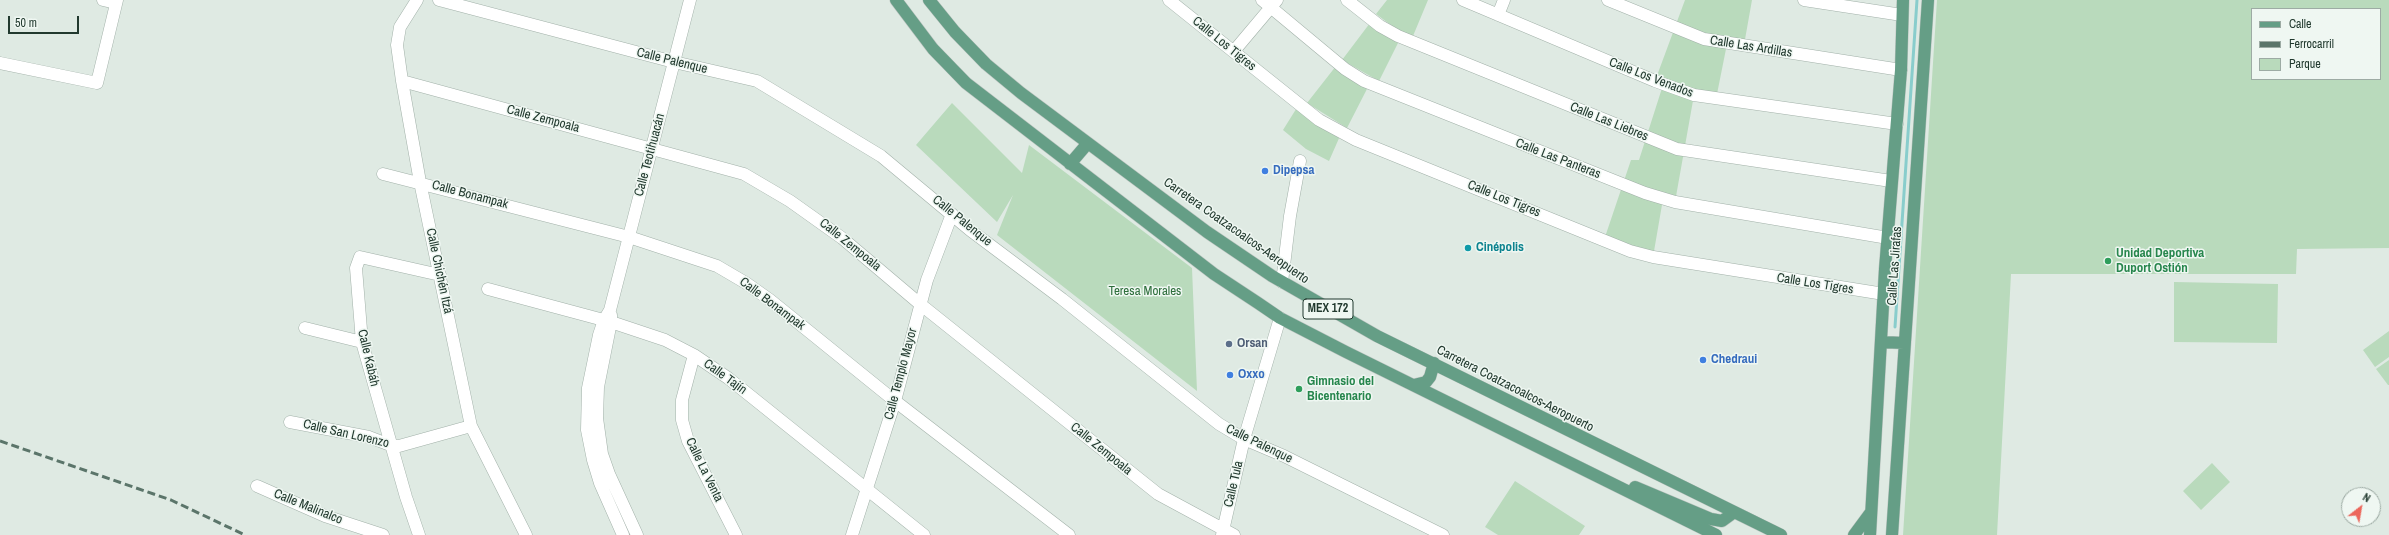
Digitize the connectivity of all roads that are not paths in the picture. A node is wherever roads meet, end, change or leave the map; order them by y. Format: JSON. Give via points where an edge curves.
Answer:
{"nodes":[{"id":1,"x":103,"y":0,"type":"edge"},
{"id":2,"x":417,"y":0,"type":"edge"},
{"id":3,"x":439,"y":0,"type":"edge"},
{"id":4,"x":690,"y":0,"type":"edge"},
{"id":5,"x":896,"y":0,"type":"edge"},
{"id":6,"x":929,"y":0,"type":"edge"},
{"id":7,"x":1169,"y":0,"type":"edge"},
{"id":8,"x":1348,"y":0,"type":"edge"},
{"id":9,"x":1463,"y":0,"type":"edge"},
{"id":10,"x":1504,"y":0,"type":"edge"},
{"id":11,"x":1608,"y":0,"type":"edge"},
{"id":12,"x":1804,"y":0,"type":"edge"},
{"id":13,"x":1903,"y":0,"type":"edge"},
{"id":14,"x":1928,"y":0,"type":"edge"},
{"id":15,"x":116,"y":2,"type":"edge"},
{"id":16,"x":1270,"y":3,"type":"edge"},
{"id":17,"x":1498,"y":15,"type":"junction"},
{"id":18,"x":1902,"y":15,"type":"junction"},
{"id":19,"x":1234,"y":52,"type":"junction"},
{"id":20,"x":674,"y":62,"type":"junction"},
{"id":21,"x":0,"y":63,"type":"edge"},
{"id":22,"x":1901,"y":70,"type":"junction"},
{"id":23,"x":402,"y":81,"type":"junction"},
{"id":24,"x":1897,"y":124,"type":"junction"},
{"id":25,"x":1088,"y":143,"type":"junction"},
{"id":26,"x":652,"y":149,"type":"junction"},
{"id":27,"x":1300,"y":161,"type":"dead end"},
{"id":28,"x":1070,"y":164,"type":"junction"},
{"id":29,"x":383,"y":174,"type":"dead end"},
{"id":30,"x":1891,"y":181,"type":"junction"},
{"id":31,"x":420,"y":182,"type":"junction"},
{"id":32,"x":952,"y":214,"type":"junction"},
{"id":33,"x":629,"y":237,"type":"junction"},
{"id":34,"x":1888,"y":238,"type":"junction"},
{"id":35,"x":440,"y":275,"type":"junction"},
{"id":36,"x":1282,"y":282,"type":"junction"},
{"id":37,"x":488,"y":289,"type":"dead end"},
{"id":38,"x":1884,"y":294,"type":"junction"},
{"id":39,"x":920,"y":304,"type":"junction"},
{"id":40,"x":608,"y":317,"type":"junction"},
{"id":41,"x":1280,"y":318,"type":"junction"},
{"id":42,"x":305,"y":328,"type":"dead end"},
{"id":43,"x":362,"y":342,"type":"junction"},
{"id":44,"x":1881,"y":342,"type":"junction"},
{"id":45,"x":1904,"y":343,"type":"junction"},
{"id":46,"x":694,"y":355,"type":"junction"},
{"id":47,"x":1434,"y":363,"type":"junction"},
{"id":48,"x":1414,"y":385,"type":"junction"},
{"id":49,"x":895,"y":401,"type":"junction"},
{"id":50,"x":290,"y":422,"type":"dead end"},
{"id":51,"x":471,"y":426,"type":"junction"},
{"id":52,"x":1244,"y":439,"type":"junction"},
{"id":53,"x":390,"y":445,"type":"junction"},
{"id":54,"x":1608,"y":480,"type":"junction"},
{"id":55,"x":256,"y":486,"type":"dead end"},
{"id":56,"x":868,"y":490,"type":"junction"},
{"id":57,"x":1872,"y":511,"type":"junction"},
{"id":58,"x":1733,"y":512,"type":"junction"},
{"id":59,"x":416,"y":533,"type":"edge"},
{"id":60,"x":1226,"y":533,"type":"edge"},
{"id":61,"x":382,"y":535,"type":"edge"},
{"id":62,"x":526,"y":535,"type":"edge"},
{"id":63,"x":623,"y":535,"type":"edge"},
{"id":64,"x":637,"y":535,"type":"edge"},
{"id":65,"x":736,"y":535,"type":"edge"},
{"id":66,"x":852,"y":535,"type":"edge"},
{"id":67,"x":924,"y":535,"type":"edge"},
{"id":68,"x":1069,"y":535,"type":"edge"},
{"id":69,"x":1443,"y":535,"type":"edge"},
{"id":70,"x":1716,"y":535,"type":"edge"},
{"id":71,"x":1781,"y":535,"type":"edge"},
{"id":72,"x":1854,"y":535,"type":"edge"},
{"id":73,"x":1870,"y":535,"type":"edge"},
{"id":74,"x":1892,"y":535,"type":"edge"}],
"edges":[{"from":1,"to":15,"type":"street"},
{"from":2,"to":23,"type":"street","name":"Calle Chichén Itzá","via":[[400,27],[397,45]]},
{"from":3,"to":20,"type":"street","name":"Calle Palenque"},
{"from":4,"to":20,"type":"street","name":"Calle Teotihuacán"},
{"from":5,"to":28,"type":"main road","number":"MEX 172","via":[[933,49],[966,83]]},
{"from":6,"to":25,"type":"main road","name":"Carretera Coatzacoalcos-Aeropuerto","number":"MEX 172","via":[[986,64]]},
{"from":7,"to":19,"type":"street","name":"Calle Los Tigres"},
{"from":8,"to":30,"type":"street","name":"Calle Las Liebres","via":[[1393,34],[1677,149]]},
{"from":9,"to":17,"type":"street","name":"Calle Los Venados"},
{"from":10,"to":17,"type":"street"},
{"from":11,"to":22,"type":"street","name":"Calle Las Ardillas","via":[[1704,39]]},
{"from":12,"to":18,"type":"street"},
{"from":13,"to":18,"type":"main road","name":"Calle Las Jirafas"},
{"from":14,"to":45,"type":"main road","name":"Calle Las Jirafas"},
{"from":15,"to":21,"type":"street","via":[[97,83]]},
{"from":16,"to":19,"type":"street"},
{"from":16,"to":34,"type":"street","name":"Calle Las Panteras","via":[[1345,69],[1373,86],[1645,193],[1689,205]]},
{"from":17,"to":24,"type":"street","name":"Calle Los Venados","via":[[1654,82],[1694,95]]},
{"from":18,"to":22,"type":"main road","name":"Calle Las Jirafas"},
{"from":19,"to":38,"type":"street","name":"Calle Los Tigres","via":[[1313,115],[1340,133],[1630,251],[1687,264]]},
{"from":20,"to":26,"type":"street","name":"Calle Teotihuacán"},
{"from":20,"to":32,"type":"street","name":"Calle Palenque","via":[[757,81],[881,156]]},
{"from":22,"to":24,"type":"main road","name":"Calle Las Jirafas"},
{"from":23,"to":26,"type":"street","name":"Calle Zempoala"},
{"from":23,"to":31,"type":"street","name":"Calle Chichén Itzá"},
{"from":24,"to":30,"type":"main road","name":"Calle Las Jirafas"},
{"from":25,"to":28,"type":"main road"},
{"from":25,"to":36,"type":"main road","name":"Carretera Coatzacoalcos-Aeropuerto","number":"MEX 172","via":[[1208,232]]},
{"from":26,"to":33,"type":"street","name":"Calle Teotihuacán"},
{"from":26,"to":39,"type":"street","name":"Calle Zempoala","via":[[744,174],[816,218]]},
{"from":27,"to":36,"type":"street"},
{"from":28,"to":41,"type":"main road","number":"MEX 172","via":[[1214,274]]},
{"from":29,"to":31,"type":"street","name":"Calle Bonampak"},
{"from":30,"to":34,"type":"main road","name":"Calle Las Jirafas"},
{"from":31,"to":33,"type":"street","name":"Calle Bonampak"},
{"from":31,"to":35,"type":"street","name":"Calle Chichén Itzá"},
{"from":32,"to":39,"type":"street","name":"Calle Templo Mayor"},
{"from":32,"to":52,"type":"street","name":"Calle Palenque","via":[[1191,404]]},
{"from":33,"to":40,"type":"street","name":"Calle Teotihuacán"},
{"from":33,"to":49,"type":"street","name":"Calle Bonampak","via":[[717,266],[746,282]]},
{"from":34,"to":38,"type":"main road","name":"Calle Las Jirafas"},
{"from":35,"to":43,"type":"street","name":"Calle Kabáh","via":[[360,257],[356,268]]},
{"from":35,"to":51,"type":"street","name":"Calle Chichén Itzá"},
{"from":36,"to":47,"type":"main road","name":"Carretera Coatzacoalcos-Aeropuerto","number":"MEX 172","via":[[1364,329]]},
{"from":37,"to":40,"type":"street","name":"Calle Tajín"},
{"from":38,"to":44,"type":"main road","name":"Calle Las Jirafas"},
{"from":39,"to":49,"type":"street","name":"Calle Templo Mayor"},
{"from":39,"to":60,"type":"street","name":"Calle Zempoala","via":[[1146,485]]},
{"from":40,"to":46,"type":"street","name":"Calle Tajín"},
{"from":40,"to":63,"type":"street","name":"Calle Teotihuacán","via":[[588,388],[587,430],[592,460]]},
{"from":40,"to":64,"type":"street","name":"Calle Teotihuacán","via":[[598,388],[597,418],[602,454],[624,510]]},
{"from":41,"to":48,"type":"main road","number":"MEX 172"},
{"from":41,"to":52,"type":"street","name":"Calle Tula"},
{"from":42,"to":43,"type":"street"},
{"from":43,"to":53,"type":"street","name":"Calle Kabáh"},
{"from":44,"to":45,"type":"main road"},
{"from":44,"to":57,"type":"main road","name":"Calle Las Jirafas"},
{"from":45,"to":74,"type":"main road","name":"Calle Las Jirafas"},
{"from":46,"to":56,"type":"street","name":"Calle Tajín","via":[[728,378]]},
{"from":46,"to":65,"type":"street","name":"Calle La Venta","via":[[682,400],[682,420],[688,442]]},
{"from":47,"to":48,"type":"main road","via":[[1426,382]]},
{"from":47,"to":58,"type":"main road","name":"Carretera Coatzacoalcos-Aeropuerto","number":"MEX 172"},
{"from":48,"to":54,"type":"main road","number":"MEX 172"},
{"from":49,"to":56,"type":"street","name":"Calle Templo Mayor"},
{"from":49,"to":68,"type":"street","name":"Calle Bonampak"},
{"from":50,"to":53,"type":"street","name":"Calle San Lorenzo","via":[[369,437]]},
{"from":51,"to":53,"type":"street","name":"Calle San Lorenzo","via":[[399,446]]},
{"from":51,"to":62,"type":"street","name":"Calle Chichén Itzá"},
{"from":52,"to":60,"type":"street","name":"Calle Tula"},
{"from":52,"to":69,"type":"street","name":"Calle Palenque","via":[[1284,456]]},
{"from":53,"to":59,"type":"street","name":"Calle Kabáh"},
{"from":54,"to":58,"type":"main road","via":[[1640,488],[1711,519],[1722,521]]},
{"from":54,"to":70,"type":"main road","number":"MEX 172"},
{"from":55,"to":61,"type":"street","name":"Calle Malinalco","via":[[324,516]]},
{"from":56,"to":66,"type":"street","name":"Calle Templo Mayor"},
{"from":56,"to":67,"type":"street","name":"Calle Tajín"},
{"from":57,"to":72,"type":"main road"},
{"from":57,"to":73,"type":"main road","name":"Calle Las Jirafas"},
{"from":58,"to":71,"type":"main road","name":"Carretera Coatzacoalcos-Aeropuerto","number":"MEX 172"}]}
